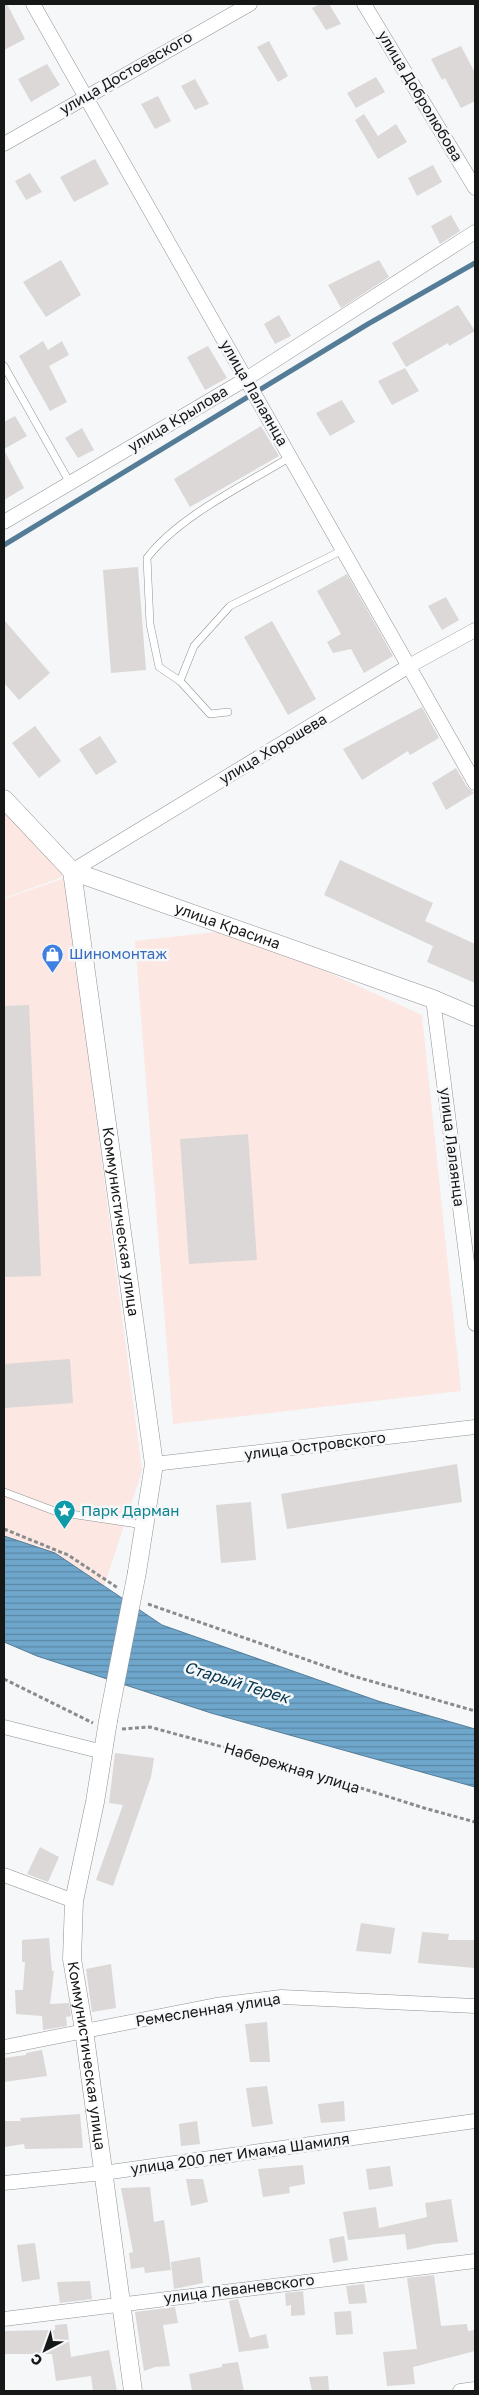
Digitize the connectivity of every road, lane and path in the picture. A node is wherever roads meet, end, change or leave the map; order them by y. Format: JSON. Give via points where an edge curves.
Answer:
{"nodes":[{"id":1,"x":33,"y":4,"type":"edge"},
{"id":2,"x":250,"y":4,"type":"edge"},
{"id":3,"x":364,"y":4,"type":"edge"},
{"id":4,"x":86,"y":96,"type":"junction"},
{"id":5,"x":4,"y":144,"type":"edge"},
{"id":6,"x":475,"y":188,"type":"edge"},
{"id":7,"x":475,"y":232,"type":"edge"},
{"id":8,"x":4,"y":366,"type":"edge"},
{"id":9,"x":246,"y":379,"type":"junction"},
{"id":10,"x":290,"y":457,"type":"junction"},
{"id":11,"x":70,"y":483,"type":"junction"},
{"id":12,"x":4,"y":522,"type":"edge"},
{"id":13,"x":343,"y":550,"type":"junction"},
{"id":14,"x":475,"y":630,"type":"edge"},
{"id":15,"x":409,"y":666,"type":"junction"},
{"id":16,"x":180,"y":681,"type":"junction"},
{"id":17,"x":228,"y":712,"type":"dead end"},
{"id":18,"x":475,"y":783,"type":"edge"},
{"id":19,"x":4,"y":799,"type":"edge"},
{"id":20,"x":72,"y":872,"type":"junction"},
{"id":21,"x":433,"y":999,"type":"junction"},
{"id":22,"x":475,"y":1017,"type":"edge"},
{"id":23,"x":475,"y":1324,"type":"edge"},
{"id":24,"x":475,"y":1427,"type":"edge"},
{"id":25,"x":154,"y":1464,"type":"junction"},
{"id":26,"x":4,"y":1492,"type":"edge"},
{"id":27,"x":145,"y":1525,"type":"junction"},
{"id":28,"x":4,"y":1529,"type":"edge"},
{"id":29,"x":124,"y":1591,"type":"dead end"},
{"id":30,"x":140,"y":1602,"type":"dead end"},
{"id":31,"x":4,"y":1679,"type":"edge"},
{"id":32,"x":475,"y":1711,"type":"edge"},
{"id":33,"x":107,"y":1726,"type":"junction"},
{"id":34,"x":4,"y":1728,"type":"edge"},
{"id":35,"x":103,"y":1752,"type":"junction"},
{"id":36,"x":475,"y":1822,"type":"edge"},
{"id":37,"x":4,"y":1875,"type":"edge"},
{"id":38,"x":74,"y":1901,"type":"junction"},
{"id":39,"x":475,"y":2006,"type":"edge"},
{"id":40,"x":84,"y":2030,"type":"junction"},
{"id":41,"x":4,"y":2047,"type":"edge"},
{"id":42,"x":475,"y":2121,"type":"edge"},
{"id":43,"x":103,"y":2173,"type":"junction"},
{"id":44,"x":4,"y":2183,"type":"edge"},
{"id":45,"x":475,"y":2260,"type":"edge"},
{"id":46,"x":122,"y":2303,"type":"junction"},
{"id":47,"x":4,"y":2320,"type":"edge"},
{"id":48,"x":475,"y":2389,"type":"edge"},
{"id":49,"x":133,"y":2391,"type":"edge"},
{"id":50,"x":460,"y":2391,"type":"edge"}],
"edges":[{"from":1,"to":4,"type":"street","name":"улица Лалаянца"},
{"from":2,"to":4,"type":"street","name":"улица Достоевского"},
{"from":3,"to":6,"type":"street","name":"улица Добролюбова"},
{"from":4,"to":5,"type":"street","name":"улица Достоевского"},
{"from":4,"to":9,"type":"street","name":"улица Лалаянца"},
{"from":7,"to":9,"type":"street","name":"улица Крылова"},
{"from":8,"to":11,"type":"lane"},
{"from":9,"to":10,"type":"street","name":"улица Лалаянца"},
{"from":9,"to":11,"type":"street","name":"улица Крылова"},
{"from":10,"to":13,"type":"street","name":"улица Лалаянца"},
{"from":10,"to":16,"type":"lane","via":[[186,521],[158,544],[147,558],[150,624],[159,668]]},
{"from":11,"to":12,"type":"street","name":"улица Крылова"},
{"from":13,"to":15,"type":"street","name":"улица Лалаянца"},
{"from":13,"to":16,"type":"lane","via":[[230,606],[194,646]]},
{"from":14,"to":15,"type":"street","name":"улица Хорошева"},
{"from":15,"to":18,"type":"street","name":"улица Лалаянца"},
{"from":15,"to":20,"type":"street","name":"улица Хорошева"},
{"from":16,"to":17,"type":"lane","via":[[210,714]]},
{"from":19,"to":20,"type":"street","name":"улица Красина"},
{"from":20,"to":21,"type":"street","name":"улица Красина"},
{"from":20,"to":25,"type":"street","name":"Коммунистическая улица"},
{"from":21,"to":22,"type":"street","name":"улица Красина"},
{"from":21,"to":23,"type":"street","name":"улица Лалаянца"},
{"from":24,"to":25,"type":"street","name":"улица Островского"},
{"from":25,"to":27,"type":"street","name":"Коммунистическая улица"},
{"from":26,"to":27,"type":"lane","via":[[57,1512]]},
{"from":27,"to":33,"type":"street","name":"Коммунистическая улица","bridge":true},
{"from":28,"to":29,"type":"path","via":[[68,1555]]},
{"from":30,"to":32,"type":"path","via":[[354,1676]]},
{"from":31,"to":33,"type":"path"},
{"from":33,"to":35,"type":"street","name":"Коммунистическая улица"},
{"from":33,"to":36,"type":"path","name":"Набережная улица","via":[[150,1727]]},
{"from":34,"to":35,"type":"street"},
{"from":35,"to":38,"type":"street","name":"Коммунистическая улица"},
{"from":37,"to":38,"type":"street"},
{"from":38,"to":40,"type":"street","name":"Коммунистическая улица","via":[[72,1960]]},
{"from":39,"to":40,"type":"street","name":"Ремесленная улица","via":[[281,1997]]},
{"from":40,"to":41,"type":"street","name":"Ремесленная улица"},
{"from":40,"to":43,"type":"street","name":"Коммунистическая улица"},
{"from":42,"to":43,"type":"street","name":"улица 200 лет Имама Шамиля"},
{"from":43,"to":44,"type":"street","name":"улица 200 лет Имама Шамиля"},
{"from":43,"to":46,"type":"street","name":"Коммунистическая улица"},
{"from":45,"to":46,"type":"street","name":"улица Леваневского"},
{"from":46,"to":47,"type":"street","name":"улица Леваневского"},
{"from":46,"to":49,"type":"street","name":"Коммунистическая улица"},
{"from":48,"to":50,"type":"street"}]}
